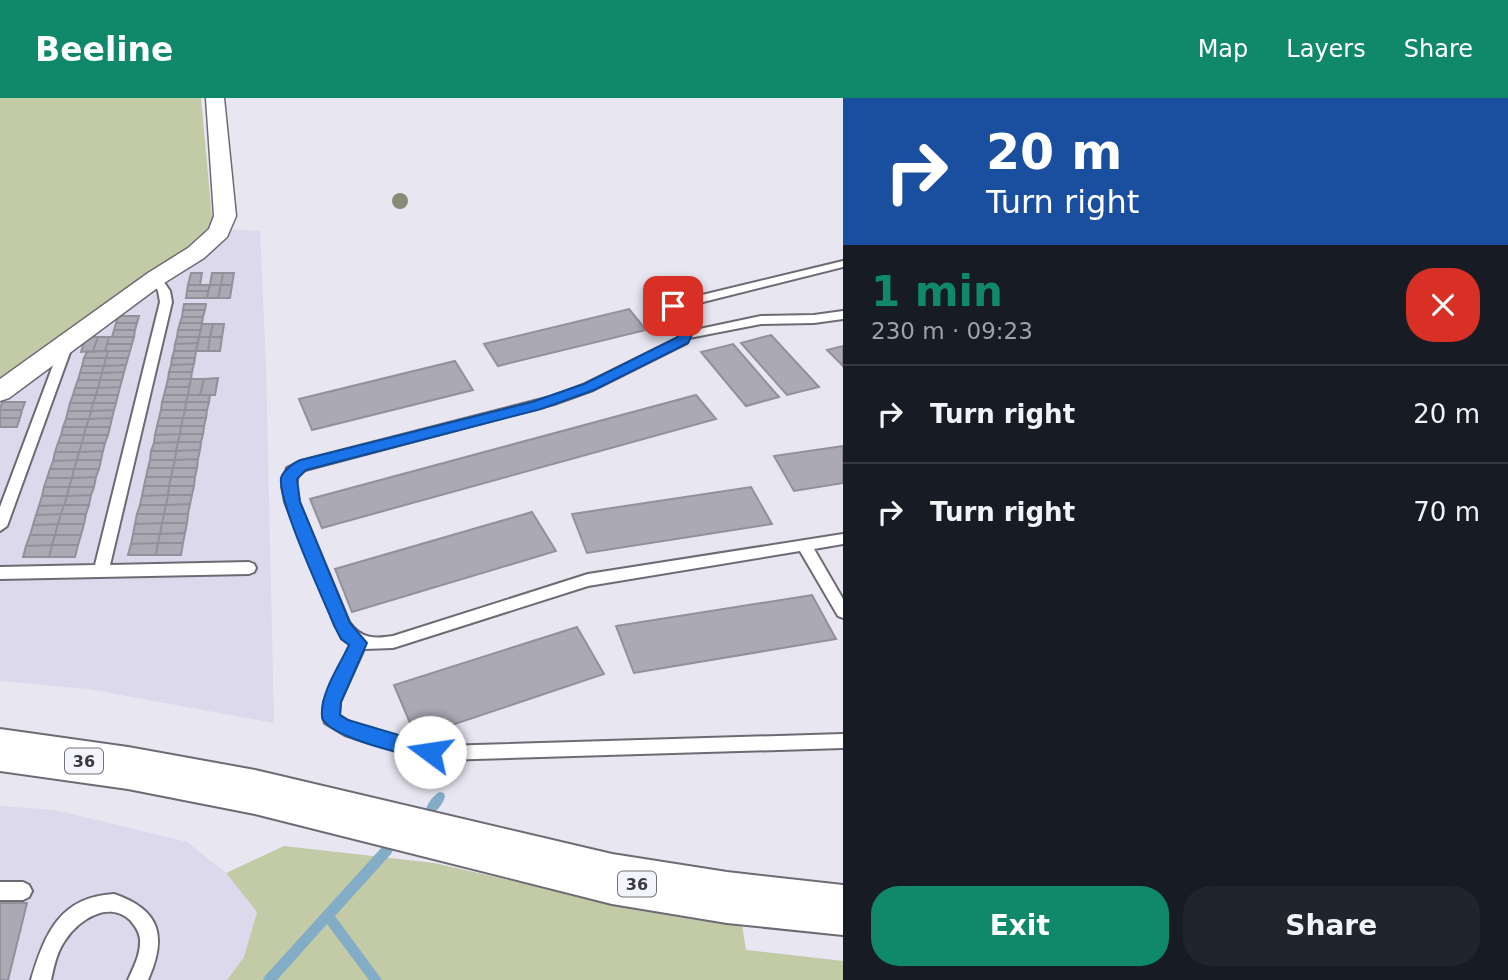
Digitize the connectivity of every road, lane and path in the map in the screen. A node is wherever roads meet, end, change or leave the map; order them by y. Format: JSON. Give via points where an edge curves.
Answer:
{"nodes":[{"id":1,"x":215,"y":98,"type":"edge"},
{"id":2,"x":843,"y":264,"type":"edge"},
{"id":3,"x":156,"y":278,"type":"junction"},
{"id":4,"x":843,"y":316,"type":"edge"},
{"id":5,"x":686,"y":335,"type":"junction"},
{"id":6,"x":67,"y":342,"type":"junction"},
{"id":7,"x":0,"y":392,"type":"edge"},
{"id":8,"x":0,"y":526,"type":"edge"},
{"id":9,"x":843,"y":539,"type":"edge"},
{"id":10,"x":804,"y":545,"type":"junction"},
{"id":11,"x":249,"y":568,"type":"dead end"},
{"id":12,"x":101,"y":571,"type":"junction"},
{"id":13,"x":0,"y":573,"type":"edge"},
{"id":14,"x":843,"y":612,"type":"edge"},
{"id":15,"x":359,"y":643,"type":"junction"},
{"id":16,"x":843,"y":741,"type":"edge"},
{"id":17,"x":0,"y":750,"type":"edge"},
{"id":18,"x":0,"y":891,"type":"edge"},
{"id":19,"x":23,"y":891,"type":"dead end"},
{"id":20,"x":843,"y":911,"type":"edge"},
{"id":21,"x":41,"y":980,"type":"edge"},
{"id":22,"x":138,"y":980,"type":"edge"}],
"edges":[{"from":1,"to":3,"type":"street","via":[[224,223],[209,243]]},
{"from":2,"to":5,"type":"lane","via":[[673,306],[670,311]]},
{"from":3,"to":6,"type":"street"},
{"from":3,"to":12,"type":"lane","via":[[166,302]]},
{"from":4,"to":5,"type":"lane","via":[[761,320]]},
{"from":5,"to":15,"type":"lane","via":[[606,379],[554,400],[292,471],[292,502],[343,625]]},
{"from":6,"to":7,"type":"street"},
{"from":6,"to":8,"type":"lane"},
{"from":9,"to":10,"type":"lane"},
{"from":10,"to":14,"type":"lane"},
{"from":10,"to":15,"type":"lane","via":[[588,580],[393,642]]},
{"from":11,"to":12,"type":"lane"},
{"from":12,"to":13,"type":"lane"},
{"from":15,"to":16,"type":"lane","via":[[332,702],[331,718],[342,727],[416,750],[442,753]]},
{"from":17,"to":20,"type":"main road","number":"36","via":[[154,772],[341,811],[608,879]]},
{"from":18,"to":19,"type":"lane"},
{"from":21,"to":22,"type":"lane","via":[[54,942],[67,922],[86,909],[107,903],[136,910],[148,926],[151,947]]}]}
